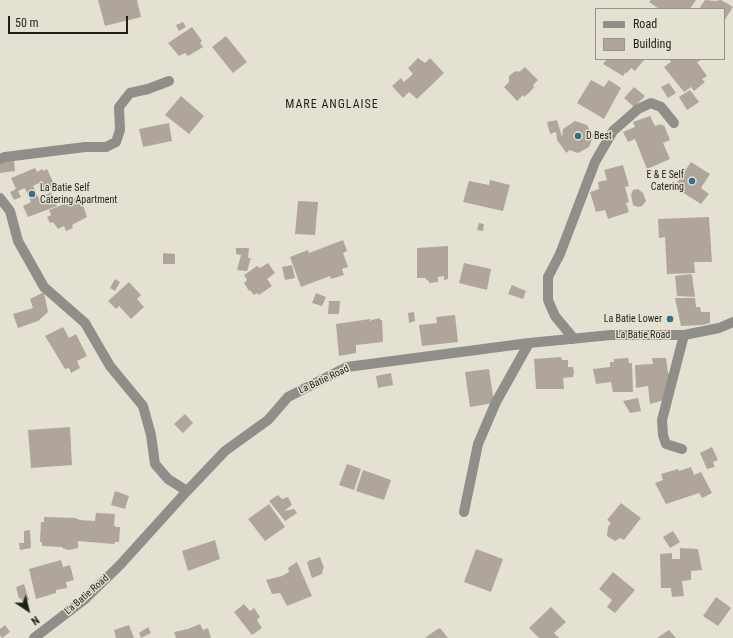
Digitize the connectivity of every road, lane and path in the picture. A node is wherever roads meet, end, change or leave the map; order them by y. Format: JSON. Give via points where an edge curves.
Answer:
{"nodes":[{"id":1,"x":168,"y":81,"type":"dead end"},
{"id":2,"x":674,"y":123,"type":"dead end"},
{"id":3,"x":0,"y":159,"type":"edge"},
{"id":4,"x":0,"y":198,"type":"edge"},
{"id":5,"x":733,"y":322,"type":"edge"},
{"id":6,"x":684,"y":336,"type":"junction"},
{"id":7,"x":574,"y":339,"type":"junction"},
{"id":8,"x":529,"y":343,"type":"junction"},
{"id":9,"x":682,"y":449,"type":"dead end"},
{"id":10,"x":187,"y":491,"type":"junction"},
{"id":11,"x":464,"y":512,"type":"dead end"},
{"id":12,"x":34,"y":638,"type":"edge"}],
"edges":[{"from":1,"to":3,"type":"street","via":[[130,93],[119,107],[120,130],[116,142],[106,147],[78,148]]},
{"from":2,"to":7,"type":"street","via":[[661,107],[651,103],[638,109],[613,131],[595,162],[560,254],[548,277],[548,300],[555,316]]},
{"from":4,"to":10,"type":"street","via":[[10,211],[18,241],[44,287],[85,323],[110,366],[143,406],[155,464],[168,479]]},
{"from":5,"to":6,"type":"street","name":"La Batie Road"},
{"from":6,"to":7,"type":"street","name":"La Batie Road","via":[[611,335]]},
{"from":6,"to":9,"type":"street","via":[[662,420],[662,435],[666,444]]},
{"from":7,"to":8,"type":"street","name":"La Batie Road"},
{"from":8,"to":10,"type":"street","name":"La Batie Road","via":[[347,367],[288,397],[268,420],[225,451]]},
{"from":8,"to":11,"type":"street","via":[[496,402],[478,444]]},
{"from":10,"to":12,"type":"street","name":"La Batie Road","via":[[100,585]]}]}
